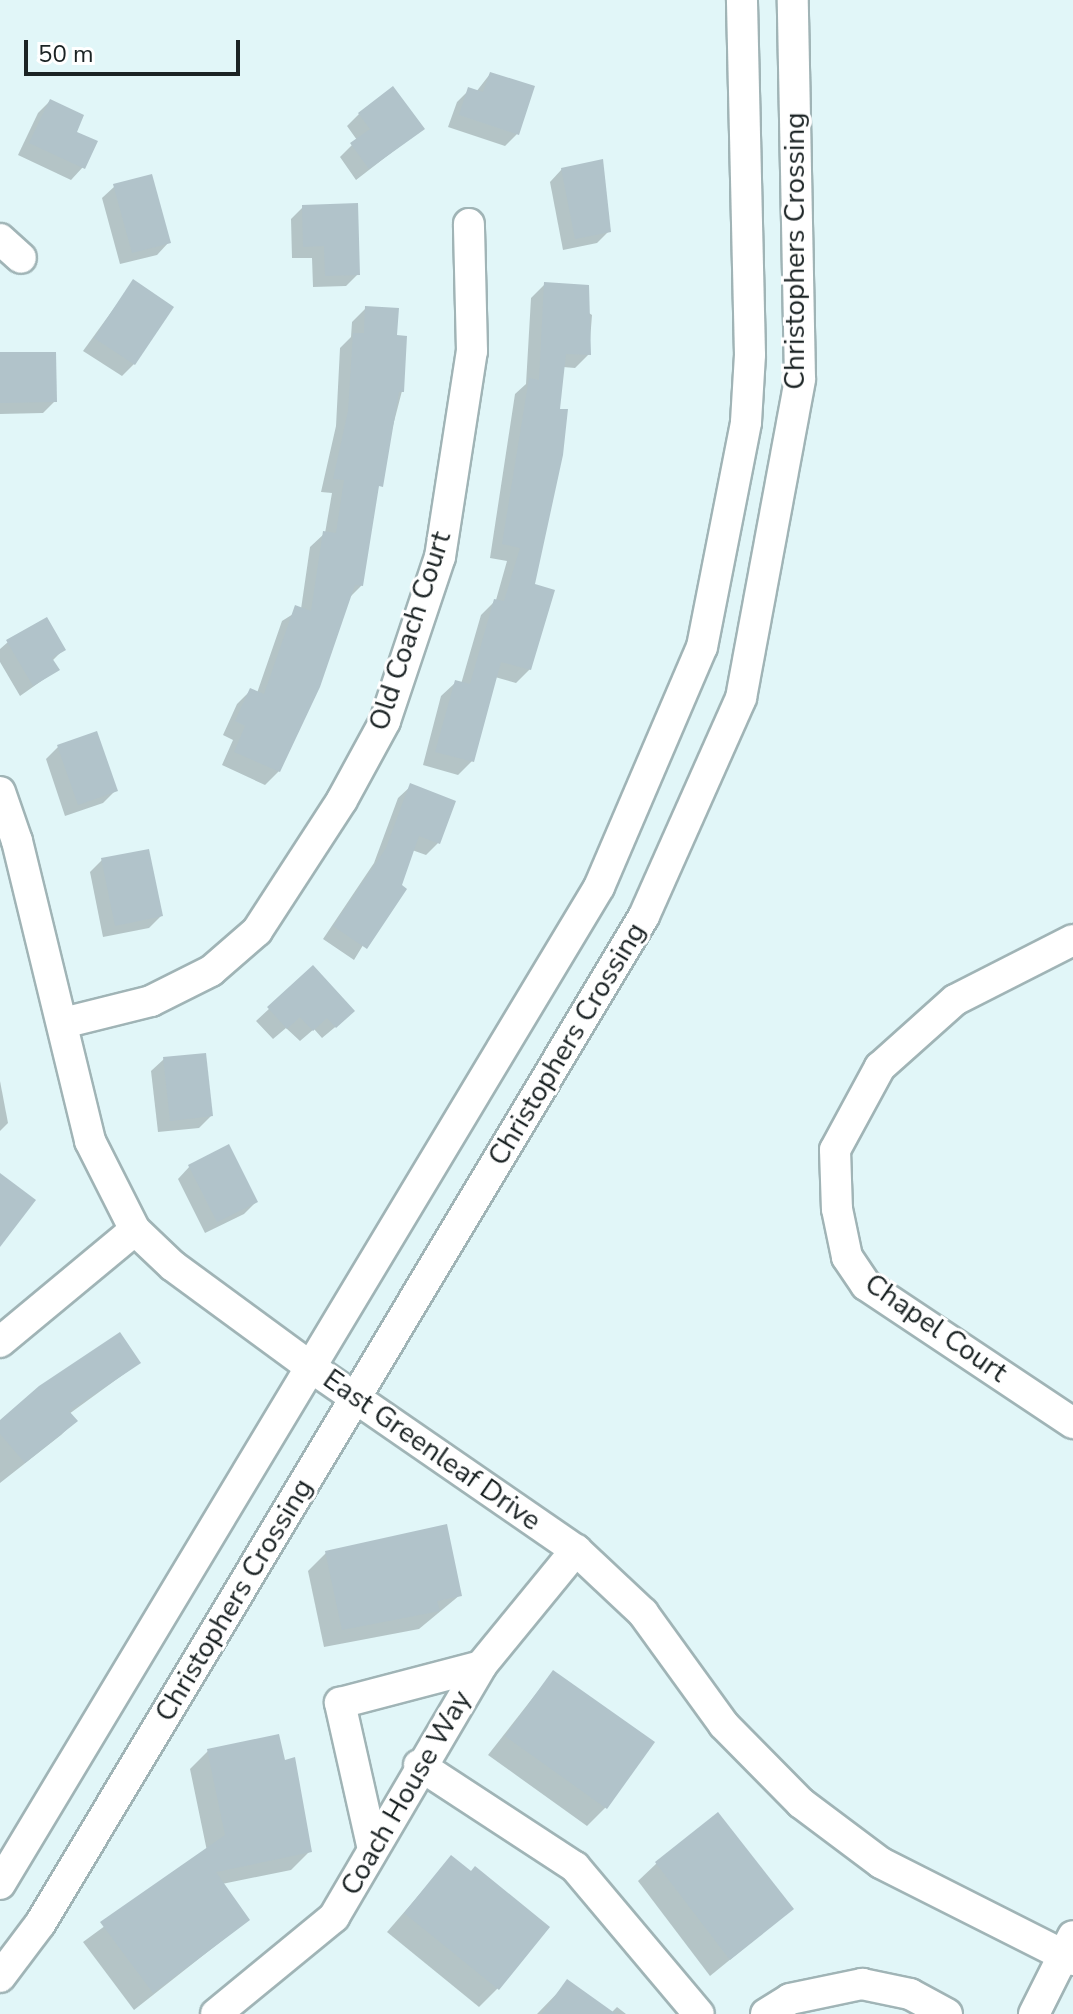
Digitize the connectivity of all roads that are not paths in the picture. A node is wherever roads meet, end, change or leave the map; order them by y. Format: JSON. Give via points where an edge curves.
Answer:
{"nodes":[{"id":1,"x":742,"y":0,"type":"edge"},
{"id":2,"x":793,"y":0,"type":"edge"},
{"id":3,"x":469,"y":224,"type":"dead end"},
{"id":4,"x":0,"y":792,"type":"edge"},
{"id":5,"x":1073,"y":940,"type":"edge"},
{"id":6,"x":63,"y":1023,"type":"junction"},
{"id":7,"x":135,"y":1230,"type":"junction"},
{"id":8,"x":0,"y":1342,"type":"edge"},
{"id":9,"x":312,"y":1368,"type":"junction"},
{"id":10,"x":357,"y":1395,"type":"junction"},
{"id":11,"x":1073,"y":1423,"type":"edge"},
{"id":12,"x":576,"y":1550,"type":"junction"},
{"id":13,"x":481,"y":1666,"type":"junction"},
{"id":14,"x":419,"y":1765,"type":"junction"},
{"id":15,"x":372,"y":1845,"type":"junction"},
{"id":16,"x":0,"y":1884,"type":"edge"},
{"id":17,"x":1070,"y":1950,"type":"edge"},
{"id":18,"x":0,"y":1977,"type":"edge"},
{"id":19,"x":216,"y":2014,"type":"edge"},
{"id":20,"x":699,"y":2014,"type":"edge"},
{"id":21,"x":766,"y":2014,"type":"edge"},
{"id":22,"x":947,"y":2014,"type":"edge"},
{"id":23,"x":1034,"y":2014,"type":"edge"}],
"edges":[{"from":1,"to":9,"type":"street","name":"Christophers Crossing","via":[[750,355],[746,422],[702,647],[599,887]]},
{"from":2,"to":10,"type":"street","name":"Christophers Crossing","via":[[800,379],[741,698],[644,916]]},
{"from":3,"to":6,"type":"street","name":"Old Coach Court","via":[[472,351],[440,557],[385,721],[342,800],[257,931],[211,971],[151,1001]]},
{"from":4,"to":6,"type":"street","name":"East Greenleaf Drive"},
{"from":5,"to":11,"type":"street","name":"Chapel Court","via":[[955,1000],[880,1067],[835,1150],[844,1245],[866,1285]]},
{"from":6,"to":7,"type":"street","name":"East Greenleaf Drive","via":[[90,1141]]},
{"from":7,"to":8,"type":"street"},
{"from":7,"to":9,"type":"street","name":"East Greenleaf Drive","via":[[173,1266]]},
{"from":9,"to":10,"type":"street","name":"East Greenleaf Drive"},
{"from":9,"to":16,"type":"street","name":"Christophers Crossing"},
{"from":10,"to":12,"type":"street","name":"East Greenleaf Drive"},
{"from":10,"to":18,"type":"street","name":"Christophers Crossing","via":[[40,1924]]},
{"from":12,"to":13,"type":"street","name":"Coach House Way"},
{"from":12,"to":17,"type":"street","name":"East Greenleaf Drive","via":[[643,1613],[724,1725],[801,1803],[881,1863]]},
{"from":13,"to":14,"type":"street","name":"Coach House Way"},
{"from":13,"to":15,"type":"street","via":[[340,1703]]},
{"from":14,"to":15,"type":"street","name":"Coach House Way"},
{"from":14,"to":20,"type":"street","via":[[575,1867]]},
{"from":15,"to":19,"type":"street","name":"Coach House Way","via":[[334,1917]]},
{"from":17,"to":23,"type":"street"},
{"from":21,"to":22,"type":"street","via":[[790,1999],[862,1984],[910,1994]]}]}
